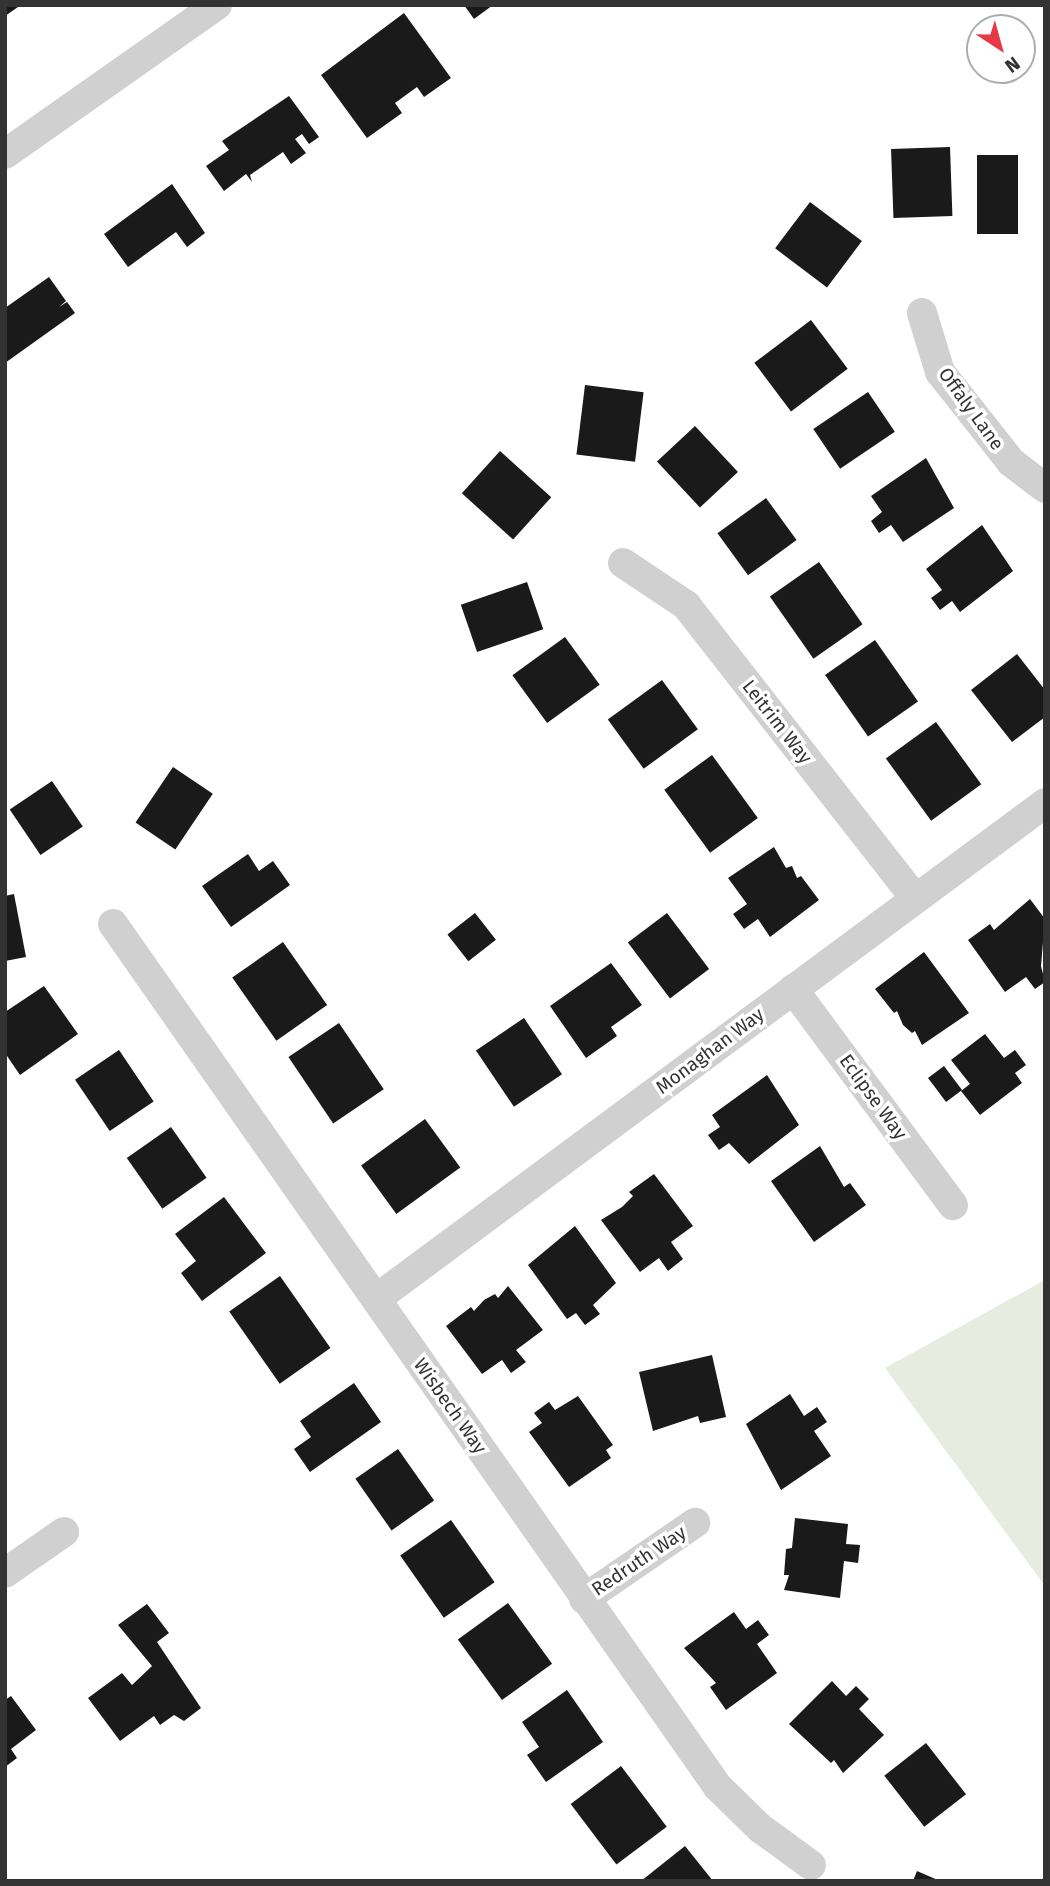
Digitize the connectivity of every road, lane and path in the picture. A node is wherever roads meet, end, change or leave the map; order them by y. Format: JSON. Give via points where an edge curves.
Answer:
{"nodes":[{"id":1,"x":216,"y":5,"type":"edge"},
{"id":2,"x":5,"y":154,"type":"edge"},
{"id":3,"x":922,"y":313,"type":"dead end"},
{"id":4,"x":1045,"y":488,"type":"edge"},
{"id":5,"x":623,"y":563,"type":"dead end"},
{"id":6,"x":1045,"y":803,"type":"edge"},
{"id":7,"x":915,"y":898,"type":"junction"},
{"id":8,"x":113,"y":924,"type":"dead end"},
{"id":9,"x":793,"y":989,"type":"junction"},
{"id":10,"x":953,"y":1205,"type":"dead end"},
{"id":11,"x":376,"y":1299,"type":"junction"},
{"id":12,"x":695,"y":1523,"type":"dead end"},
{"id":13,"x":64,"y":1532,"type":"dead end"},
{"id":14,"x":5,"y":1573,"type":"edge"},
{"id":15,"x":584,"y":1599,"type":"junction"},
{"id":16,"x":811,"y":1865,"type":"dead end"}],
"edges":[{"from":1,"to":2,"type":"street"},
{"from":3,"to":4,"type":"street","name":"Offaly Lane","via":[[940,372],[1011,462]]},
{"from":5,"to":7,"type":"street","name":"Leitrim Way","via":[[686,605]]},
{"from":6,"to":7,"type":"street","name":"Monaghan Way"},
{"from":7,"to":9,"type":"street","name":"Monaghan Way"},
{"from":8,"to":11,"type":"street","name":"Wisbech Way"},
{"from":9,"to":10,"type":"street","name":"Eclipse Way"},
{"from":9,"to":11,"type":"street","name":"Monaghan Way"},
{"from":11,"to":15,"type":"street","name":"Wisbech Way"},
{"from":12,"to":15,"type":"street","name":"Redruth Way"},
{"from":13,"to":14,"type":"street"},
{"from":15,"to":16,"type":"street","name":"Wisbech Way","via":[[718,1787],[760,1828]]}]}
